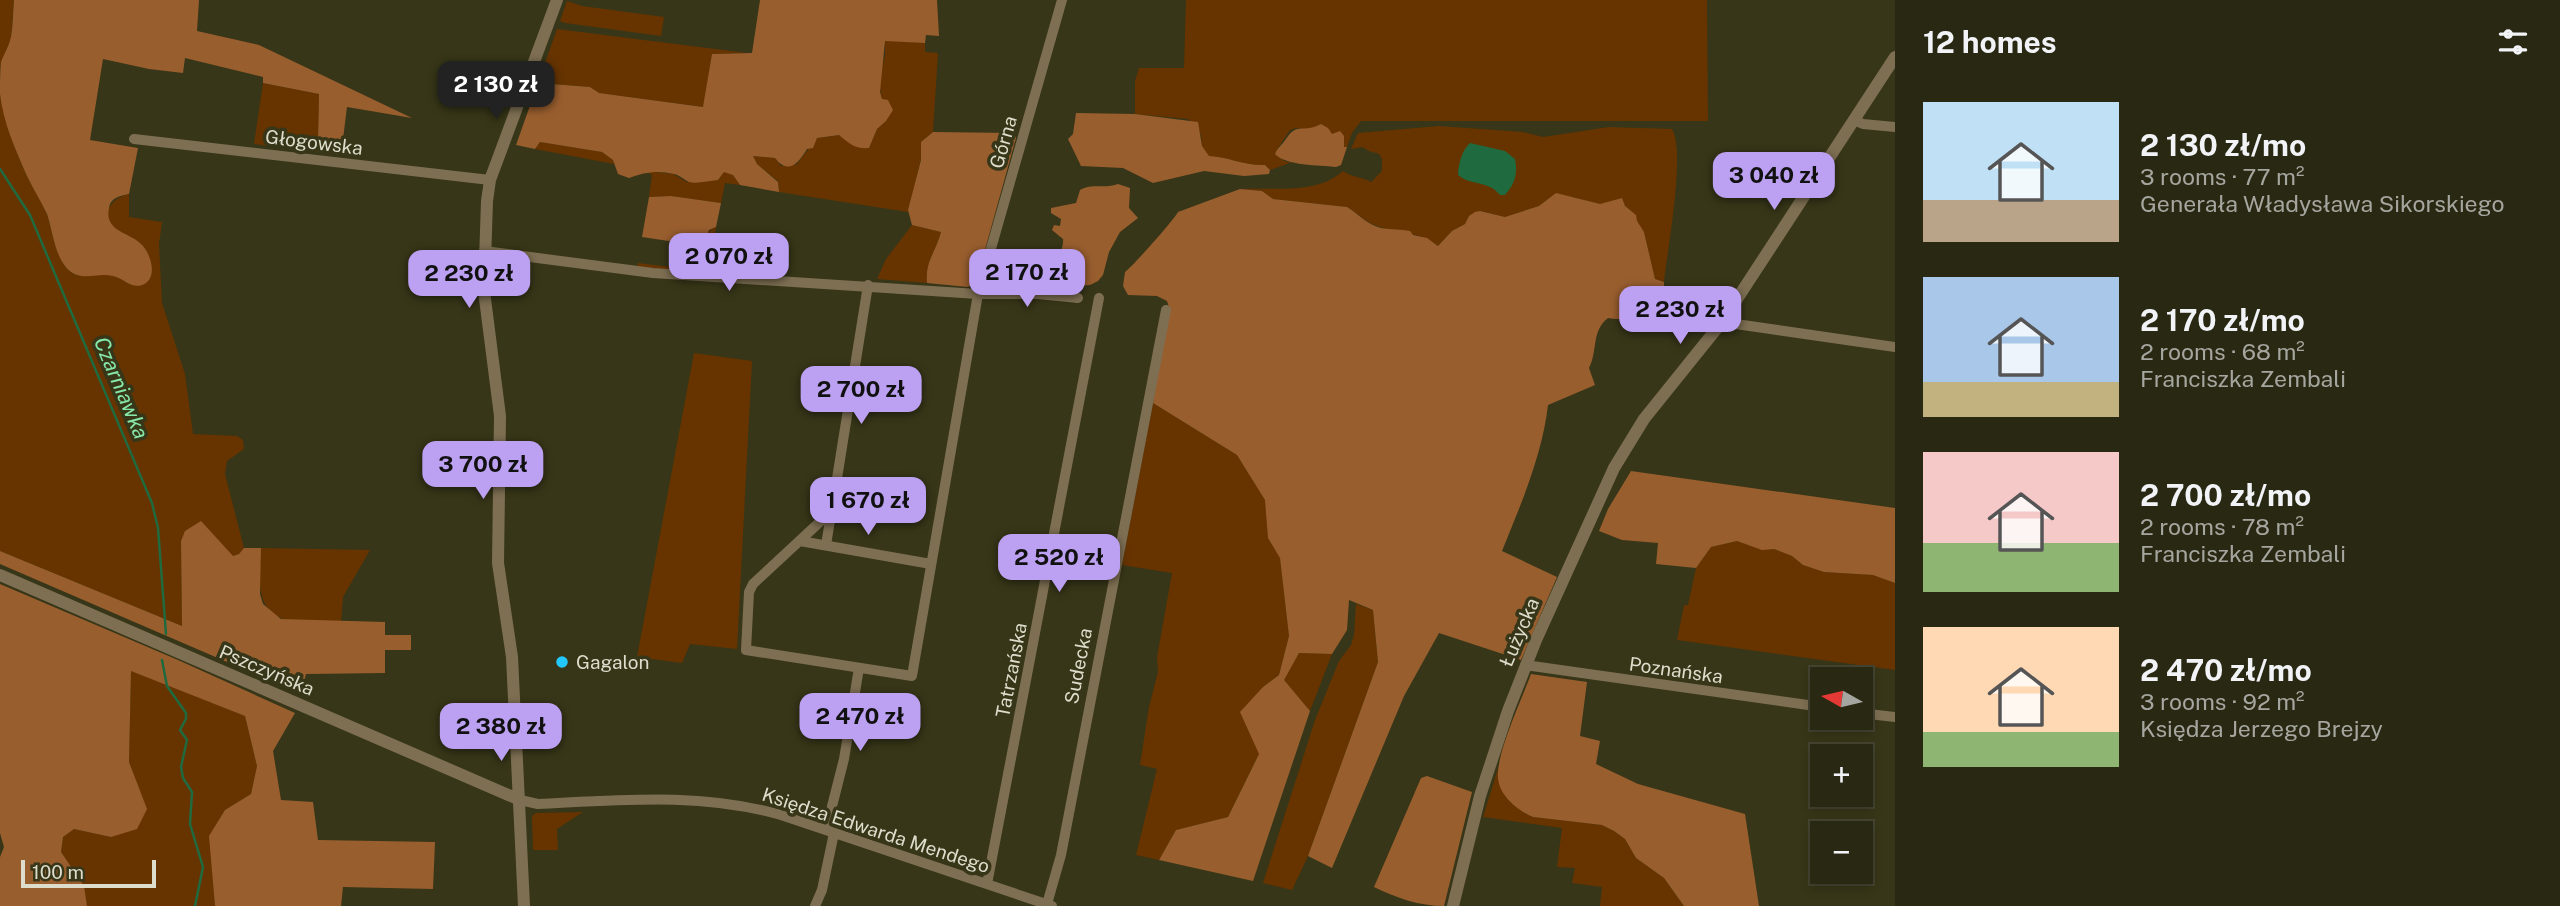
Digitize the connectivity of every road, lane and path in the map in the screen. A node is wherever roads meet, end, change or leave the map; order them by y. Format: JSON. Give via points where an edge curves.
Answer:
{"nodes":[{"id":1,"x":557,"y":0,"type":"edge"},
{"id":2,"x":1062,"y":0,"type":"edge"},
{"id":3,"x":1895,"y":57,"type":"edge"},
{"id":4,"x":1854,"y":120,"type":"junction"},
{"id":5,"x":1895,"y":127,"type":"edge"},
{"id":6,"x":134,"y":139,"type":"dead end"},
{"id":7,"x":490,"y":180,"type":"junction"},
{"id":8,"x":484,"y":251,"type":"junction"},
{"id":9,"x":868,"y":285,"type":"junction"},
{"id":10,"x":978,"y":294,"type":"junction"},
{"id":11,"x":1078,"y":298,"type":"dead end"},
{"id":12,"x":1099,"y":298,"type":"dead end"},
{"id":13,"x":1166,"y":310,"type":"dead end"},
{"id":14,"x":1722,"y":322,"type":"junction"},
{"id":15,"x":1895,"y":346,"type":"edge"},
{"id":16,"x":834,"y":497,"type":"junction"},
{"id":17,"x":800,"y":541,"type":"junction"},
{"id":18,"x":826,"y":545,"type":"junction"},
{"id":19,"x":931,"y":564,"type":"junction"},
{"id":20,"x":0,"y":575,"type":"edge"},
{"id":21,"x":1525,"y":665,"type":"junction"},
{"id":22,"x":859,"y":668,"type":"junction"},
{"id":23,"x":1810,"y":705,"type":"edge"},
{"id":24,"x":1873,"y":714,"type":"edge"},
{"id":25,"x":1895,"y":717,"type":"edge"},
{"id":26,"x":520,"y":800,"type":"junction"},
{"id":27,"x":830,"y":831,"type":"junction"},
{"id":28,"x":987,"y":884,"type":"junction"},
{"id":29,"x":1050,"y":905,"type":"edge"},
{"id":30,"x":524,"y":906,"type":"edge"},
{"id":31,"x":815,"y":906,"type":"edge"},
{"id":32,"x":1453,"y":906,"type":"edge"}],
"edges":[{"from":1,"to":7,"type":"street"},
{"from":2,"to":10,"type":"street","name":"Górna"},
{"from":3,"to":4,"type":"street","name":"Łużycka"},
{"from":4,"to":5,"type":"street"},
{"from":4,"to":14,"type":"street","name":"Łużycka"},
{"from":6,"to":7,"type":"street","name":"Głogowska"},
{"from":7,"to":8,"type":"street"},
{"from":8,"to":9,"type":"street","via":[[653,273]]},
{"from":8,"to":26,"type":"street","via":[[485,309],[500,416],[498,572],[512,657]]},
{"from":9,"to":10,"type":"street"},
{"from":9,"to":16,"type":"street"},
{"from":10,"to":11,"type":"street"},
{"from":10,"to":19,"type":"street","name":"Górna"},
{"from":12,"to":28,"type":"street","name":"Tatrzańska"},
{"from":13,"to":29,"type":"street","name":"Sudecka"},
{"from":14,"to":15,"type":"street"},
{"from":14,"to":21,"type":"street","name":"Łużycka","via":[[1664,391],[1614,468]]},
{"from":16,"to":17,"type":"street","via":[[823,519]]},
{"from":16,"to":18,"type":"street"},
{"from":17,"to":18,"type":"street"},
{"from":17,"to":22,"type":"street","via":[[752,584],[746,650]]},
{"from":18,"to":19,"type":"street"},
{"from":19,"to":22,"type":"street","name":"Górna","via":[[912,676]]},
{"from":20,"to":26,"type":"street","name":"Pszczyńska"},
{"from":21,"to":23,"type":"street","name":"Poznańska"},
{"from":21,"to":32,"type":"street","name":"Łużycka","via":[[1480,796]]},
{"from":22,"to":27,"type":"street"},
{"from":24,"to":25,"type":"street"},
{"from":26,"to":27,"type":"street","name":"Księdza Edwarda Mendego","via":[[538,804],[707,800],[765,810]]},
{"from":26,"to":30,"type":"street"},
{"from":27,"to":28,"type":"street","name":"Księdza Edwarda Mendego"},
{"from":27,"to":31,"type":"street","via":[[822,890]]},
{"from":28,"to":29,"type":"street","name":"Księdza Edwarda Mendego"}]}
